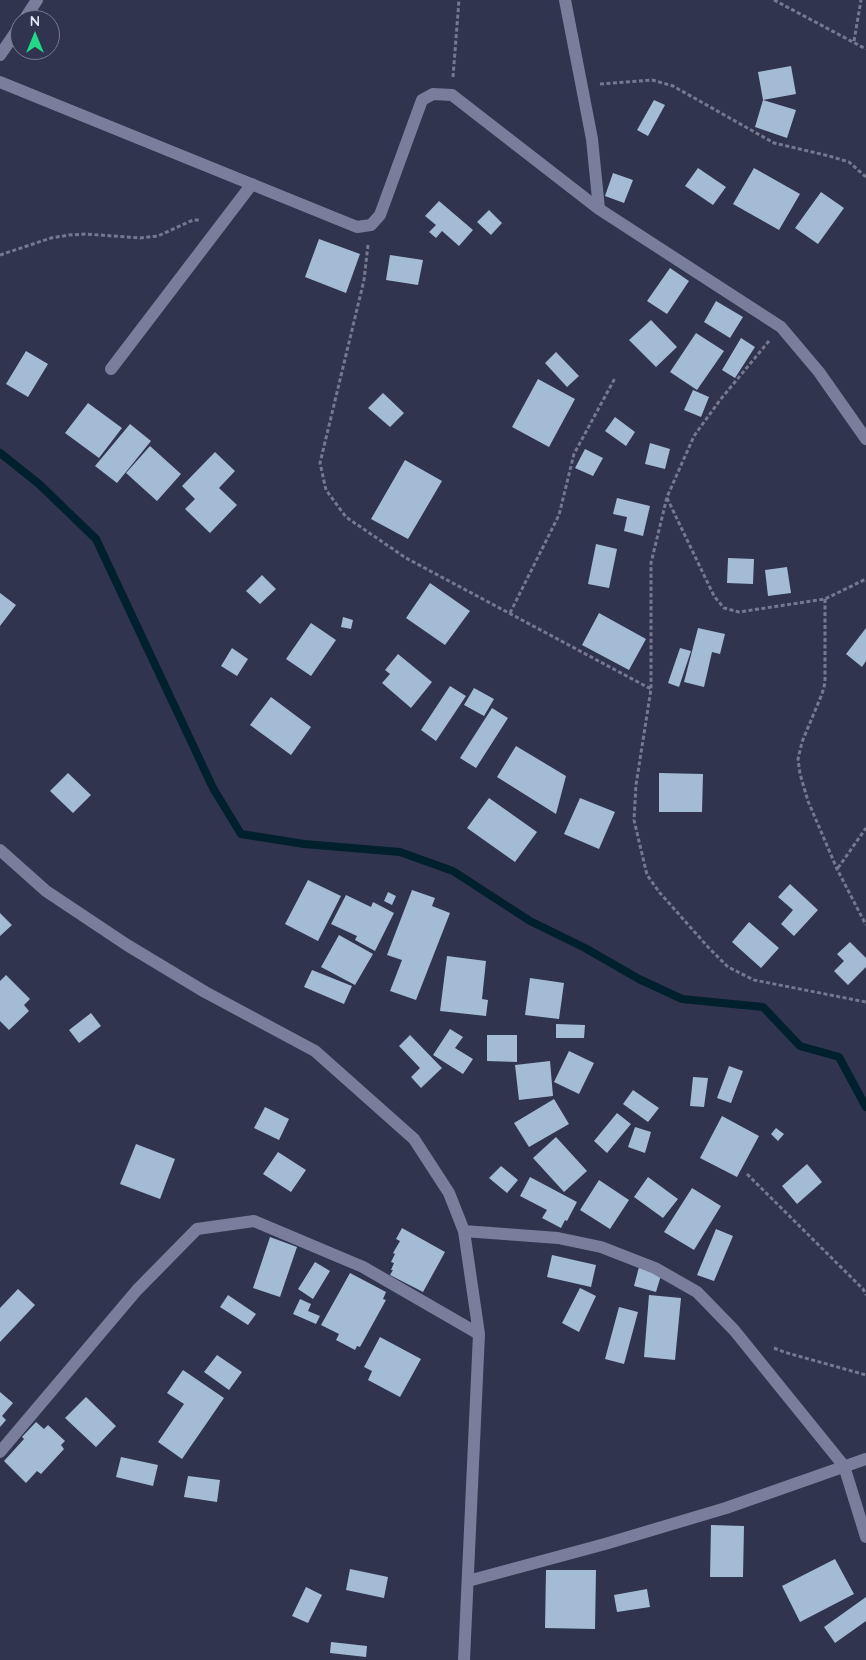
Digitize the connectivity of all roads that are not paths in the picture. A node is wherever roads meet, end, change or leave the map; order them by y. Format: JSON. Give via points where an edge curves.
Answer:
{"nodes":[{"id":1,"x":565,"y":0,"type":"edge"},
{"id":2,"x":10,"y":40,"type":"edge"},
{"id":3,"x":0,"y":55,"type":"edge"},
{"id":4,"x":0,"y":82,"type":"edge"},
{"id":5,"x":252,"y":184,"type":"junction"},
{"id":6,"x":600,"y":208,"type":"junction"},
{"id":7,"x":111,"y":369,"type":"dead end"},
{"id":8,"x":866,"y":439,"type":"edge"},
{"id":9,"x":0,"y":850,"type":"edge"},
{"id":10,"x":464,"y":1231,"type":"junction"},
{"id":11,"x":479,"y":1334,"type":"junction"},
{"id":12,"x":0,"y":1452,"type":"edge"},
{"id":13,"x":866,"y":1459,"type":"edge"},
{"id":14,"x":844,"y":1466,"type":"junction"},
{"id":15,"x":866,"y":1537,"type":"edge"},
{"id":16,"x":468,"y":1581,"type":"junction"},
{"id":17,"x":464,"y":1660,"type":"edge"}],
"edges":[{"from":1,"to":6,"type":"street","via":[[592,139]]},
{"from":2,"to":3,"type":"street"},
{"from":4,"to":5,"type":"street"},
{"from":5,"to":6,"type":"street","via":[[357,227],[370,225],[380,215],[422,100],[433,94],[452,95]]},
{"from":5,"to":7,"type":"street"},
{"from":6,"to":8,"type":"street","via":[[781,327],[819,372]]},
{"from":9,"to":10,"type":"street","via":[[46,890],[127,946],[315,1051],[414,1139],[449,1193]]},
{"from":10,"to":11,"type":"street"},
{"from":10,"to":14,"type":"street","via":[[558,1238],[601,1247],[655,1268],[698,1292],[734,1330]]},
{"from":11,"to":12,"type":"street","via":[[362,1268],[254,1221],[196,1229],[137,1290]]},
{"from":11,"to":16,"type":"street"},
{"from":13,"to":14,"type":"street"},
{"from":14,"to":15,"type":"street"},
{"from":14,"to":16,"type":"street","via":[[726,1508]]},
{"from":16,"to":17,"type":"street"}]}
